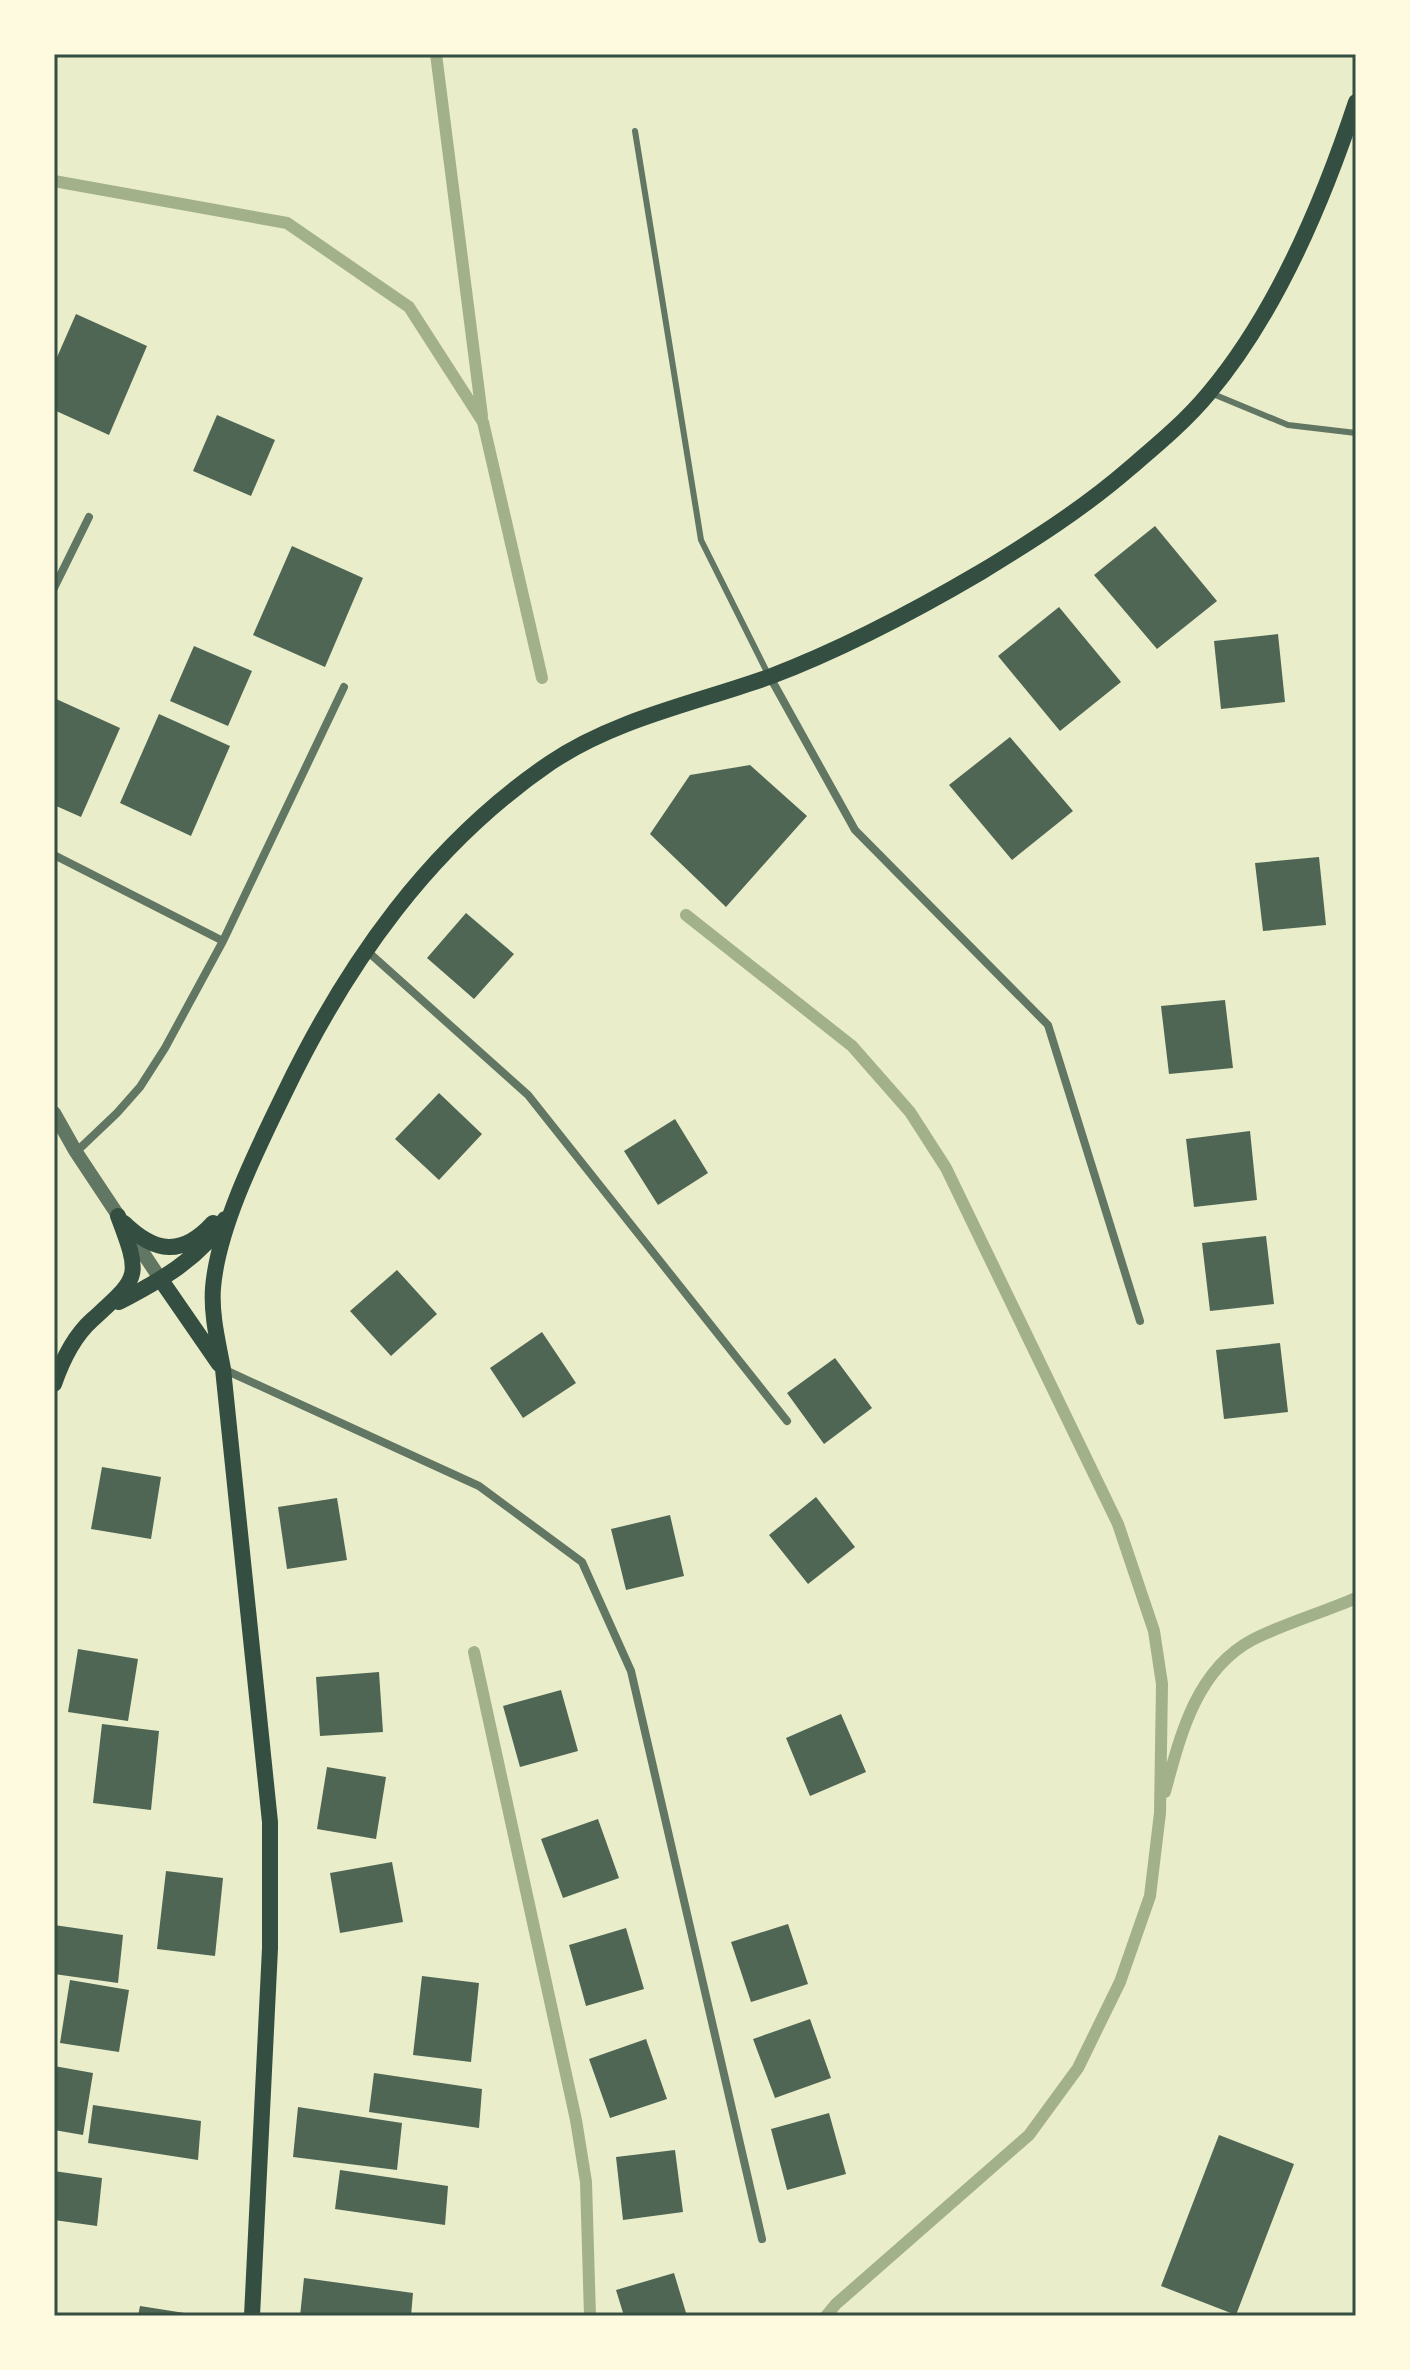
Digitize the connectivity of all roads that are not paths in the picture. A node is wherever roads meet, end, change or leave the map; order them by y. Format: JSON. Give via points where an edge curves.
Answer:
{"nodes":[{"id":1,"x":1356,"y":102,"type":"edge"},
{"id":2,"x":635,"y":131,"type":"dead end"},
{"id":3,"x":1209,"y":393,"type":"junction"},
{"id":4,"x":1356,"y":433,"type":"edge"},
{"id":5,"x":89,"y":517,"type":"dead end"},
{"id":6,"x":54,"y":588,"type":"edge"},
{"id":7,"x":769,"y":676,"type":"junction"},
{"id":8,"x":344,"y":687,"type":"dead end"},
{"id":9,"x":54,"y":855,"type":"edge"},
{"id":10,"x":223,"y":941,"type":"junction"},
{"id":11,"x":365,"y":950,"type":"junction"},
{"id":12,"x":54,"y":1113,"type":"edge"},
{"id":13,"x":76,"y":1152,"type":"junction"},
{"id":14,"x":241,"y":1192,"type":"junction"},
{"id":15,"x":118,"y":1216,"type":"junction"},
{"id":16,"x":161,"y":1280,"type":"junction"},
{"id":17,"x":110,"y":1306,"type":"junction"},
{"id":18,"x":1140,"y":1321,"type":"dead end"},
{"id":19,"x":223,"y":1369,"type":"junction"},
{"id":20,"x":54,"y":1384,"type":"edge"},
{"id":21,"x":787,"y":1421,"type":"dead end"},
{"id":22,"x":762,"y":2239,"type":"dead end"},
{"id":23,"x":252,"y":2316,"type":"edge"}],
"edges":[{"from":1,"to":3,"type":"main road","via":[[1311,221],[1280,284]]},
{"from":2,"to":7,"type":"lane","via":[[701,540]]},
{"from":3,"to":4,"type":"lane","via":[[1288,425]]},
{"from":3,"to":7,"type":"main road","via":[[1127,471],[1063,520],[911,613]]},
{"from":5,"to":6,"type":"street"},
{"from":7,"to":11,"type":"main road","via":[[651,715],[552,761],[459,836]]},
{"from":7,"to":18,"type":"street","via":[[855,830],[1048,1025]]},
{"from":8,"to":10,"type":"street"},
{"from":9,"to":10,"type":"street"},
{"from":10,"to":13,"type":"street","via":[[140,1087]]},
{"from":11,"to":14,"type":"main road","via":[[309,1042]]},
{"from":11,"to":21,"type":"street","via":[[528,1095]]},
{"from":12,"to":13,"type":"street"},
{"from":13,"to":15,"type":"street"},
{"from":14,"to":15,"type":"main road","via":[[207,1230],[176,1247],[148,1243]]},
{"from":14,"to":16,"type":"main road","via":[[201,1249]]},
{"from":14,"to":19,"type":"main road","via":[[213,1284]]},
{"from":15,"to":16,"type":"street"},
{"from":15,"to":17,"type":"main road","via":[[133,1266],[129,1285]]},
{"from":16,"to":17,"type":"main road"},
{"from":16,"to":19,"type":"main road"},
{"from":17,"to":20,"type":"main road","via":[[71,1345]]},
{"from":19,"to":22,"type":"street","via":[[479,1486],[582,1562],[631,1671]]},
{"from":19,"to":23,"type":"main road","via":[[270,1822],[270,1948]]}]}
